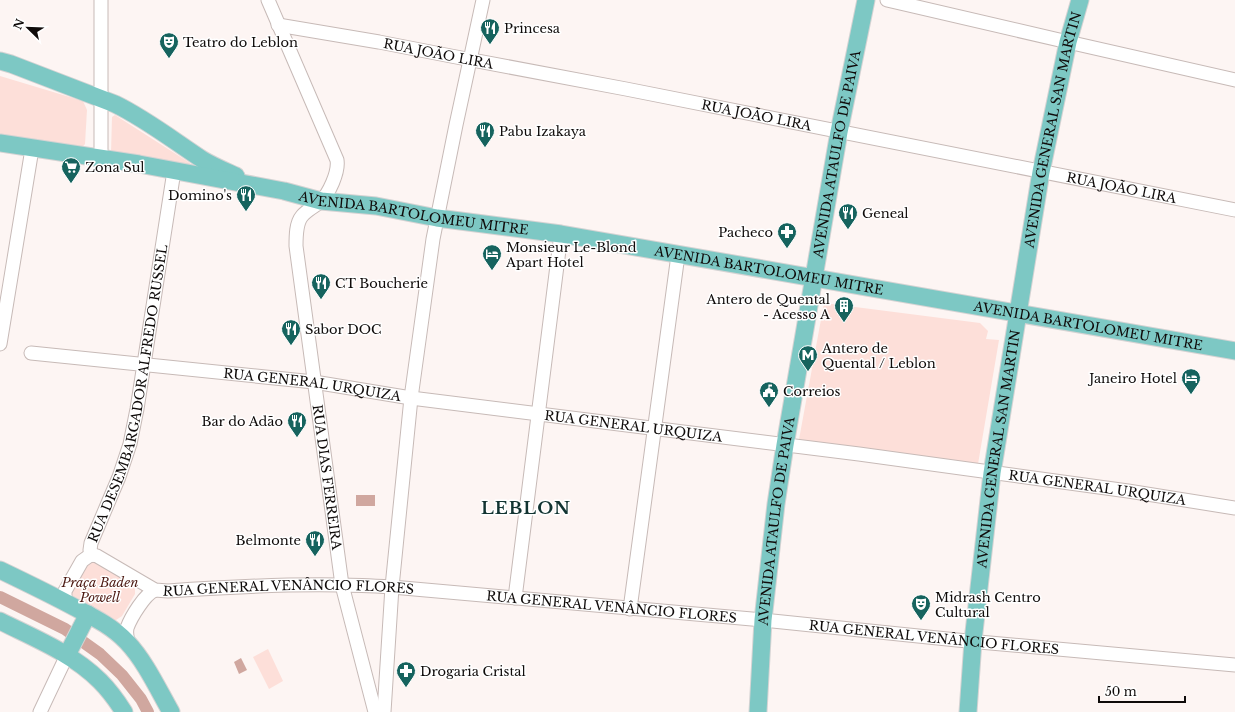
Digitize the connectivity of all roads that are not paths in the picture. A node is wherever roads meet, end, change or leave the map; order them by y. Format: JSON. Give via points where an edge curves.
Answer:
{"nodes":[{"id":1,"x":101,"y":0,"type":"edge"},
{"id":2,"x":268,"y":0,"type":"edge"},
{"id":3,"x":483,"y":0,"type":"edge"},
{"id":4,"x":866,"y":0,"type":"edge"},
{"id":5,"x":887,"y":0,"type":"edge"},
{"id":6,"x":1080,"y":0,"type":"edge"},
{"id":7,"x":278,"y":25,"type":"junction"},
{"id":8,"x":1068,"y":42,"type":"junction"},
{"id":9,"x":471,"y":60,"type":"junction"},
{"id":10,"x":0,"y":61,"type":"edge"},
{"id":11,"x":1235,"y":80,"type":"edge"},
{"id":12,"x":101,"y":97,"type":"junction"},
{"id":13,"x":839,"y":132,"type":"junction"},
{"id":14,"x":0,"y":143,"type":"edge"},
{"id":15,"x":32,"y":149,"type":"junction"},
{"id":16,"x":101,"y":159,"type":"junction"},
{"id":17,"x":174,"y":171,"type":"junction"},
{"id":18,"x":1041,"y":172,"type":"junction"},
{"id":19,"x":256,"y":186,"type":"junction"},
{"id":20,"x":321,"y":201,"type":"junction"},
{"id":21,"x":1235,"y":210,"type":"edge"},
{"id":22,"x":437,"y":218,"type":"junction"},
{"id":23,"x":561,"y":234,"type":"junction"},
{"id":24,"x":678,"y":254,"type":"junction"},
{"id":25,"x":814,"y":278,"type":"junction"},
{"id":26,"x":1017,"y":313,"type":"junction"},
{"id":27,"x":0,"y":344,"type":"edge"},
{"id":28,"x":1235,"y":352,"type":"edge"},
{"id":29,"x":31,"y":353,"type":"dead end"},
{"id":30,"x":144,"y":364,"type":"junction"},
{"id":31,"x":314,"y":382,"type":"junction"},
{"id":32,"x":410,"y":398,"type":"junction"},
{"id":33,"x":538,"y":414,"type":"junction"},
{"id":34,"x":654,"y":428,"type":"junction"},
{"id":35,"x":785,"y":445,"type":"junction"},
{"id":36,"x":992,"y":473,"type":"junction"},
{"id":37,"x":1235,"y":508,"type":"edge"},
{"id":38,"x":93,"y":555,"type":"junction"},
{"id":39,"x":0,"y":570,"type":"edge"},
{"id":40,"x":140,"y":582,"type":"junction"},
{"id":41,"x":342,"y":585,"type":"junction"},
{"id":42,"x":392,"y":587,"type":"junction"},
{"id":43,"x":156,"y":590,"type":"junction"},
{"id":44,"x":515,"y":598,"type":"junction"},
{"id":45,"x":67,"y":603,"type":"junction"},
{"id":46,"x":630,"y":609,"type":"junction"},
{"id":47,"x":88,"y":614,"type":"junction"},
{"id":48,"x":763,"y":620,"type":"junction"},
{"id":49,"x":0,"y":621,"type":"edge"},
{"id":50,"x":108,"y":626,"type":"junction"},
{"id":51,"x":973,"y":641,"type":"junction"},
{"id":52,"x":129,"y":644,"type":"junction"},
{"id":53,"x":67,"y":655,"type":"junction"},
{"id":54,"x":1235,"y":665,"type":"edge"},
{"id":55,"x":40,"y":712,"type":"edge"},
{"id":56,"x":124,"y":712,"type":"edge"},
{"id":57,"x":171,"y":712,"type":"edge"},
{"id":58,"x":375,"y":712,"type":"edge"},
{"id":59,"x":384,"y":712,"type":"edge"},
{"id":60,"x":758,"y":712,"type":"edge"},
{"id":61,"x":968,"y":712,"type":"edge"}],
"edges":[{"from":1,"to":12,"type":"street"},
{"from":2,"to":7,"type":"street"},
{"from":3,"to":9,"type":"street"},
{"from":4,"to":13,"type":"main road","name":"AVENIDA ATAULFO DE PAIVA"},
{"from":5,"to":8,"type":"street"},
{"from":6,"to":8,"type":"main road","name":"AVENIDA GENERAL SAN MARTIN"},
{"from":7,"to":9,"type":"street","name":"RUA JOÃO LIRA"},
{"from":7,"to":20,"type":"street","via":[[337,160],[338,166],[332,182]]},
{"from":8,"to":11,"type":"street"},
{"from":8,"to":18,"type":"main road","name":"AVENIDA GENERAL SAN MARTIN"},
{"from":9,"to":13,"type":"street","name":"RUA JOÃO LIRA"},
{"from":9,"to":22,"type":"street"},
{"from":10,"to":12,"type":"main road","name":"AVENIDA BARTOLOMEU MITRE"},
{"from":12,"to":16,"type":"street"},
{"from":12,"to":19,"type":"main road","name":"AVENIDA BARTOLOMEU MITRE","via":[[126,109],[204,160]]},
{"from":13,"to":18,"type":"street","name":"RUA JOÃO LIRA"},
{"from":13,"to":25,"type":"main road","name":"AVENIDA ATAULFO DE PAIVA"},
{"from":14,"to":15,"type":"main road","name":"AVENIDA BARTOLOMEU MITRE"},
{"from":15,"to":16,"type":"main road","name":"AVENIDA BARTOLOMEU MITRE"},
{"from":15,"to":27,"type":"street"},
{"from":16,"to":17,"type":"main road","name":"AVENIDA BARTOLOMEU MITRE"},
{"from":17,"to":19,"type":"main road","name":"AVENIDA BARTOLOMEU MITRE"},
{"from":17,"to":30,"type":"street","name":"RUA DESEMBARGADOR ALFREDO RUSSEL"},
{"from":18,"to":21,"type":"street","name":"RUA JOÃO LIRA"},
{"from":18,"to":26,"type":"main road","name":"AVENIDA GENERAL SAN MARTIN"},
{"from":19,"to":20,"type":"main road","name":"AVENIDA BARTOLOMEU MITRE"},
{"from":20,"to":22,"type":"main road","name":"AVENIDA BARTOLOMEU MITRE","via":[[376,206]]},
{"from":20,"to":31,"type":"street","name":"RUA DIAS FERREIRA","via":[[302,216],[296,246]]},
{"from":22,"to":23,"type":"main road","name":"AVENIDA BARTOLOMEU MITRE"},
{"from":22,"to":32,"type":"street"},
{"from":23,"to":24,"type":"main road","name":"AVENIDA BARTOLOMEU MITRE"},
{"from":23,"to":33,"type":"street"},
{"from":24,"to":25,"type":"main road","name":"AVENIDA BARTOLOMEU MITRE"},
{"from":24,"to":34,"type":"street"},
{"from":25,"to":26,"type":"main road","name":"AVENIDA BARTOLOMEU MITRE"},
{"from":25,"to":35,"type":"main road","name":"AVENIDA ATAULFO DE PAIVA"},
{"from":26,"to":28,"type":"main road","name":"AVENIDA BARTOLOMEU MITRE"},
{"from":26,"to":36,"type":"main road","name":"AVENIDA GENERAL SAN MARTIN"},
{"from":29,"to":30,"type":"street","name":"RUA GENERAL URQUIZA"},
{"from":30,"to":31,"type":"street","name":"RUA GENERAL URQUIZA"},
{"from":30,"to":38,"type":"street","name":"RUA DESEMBARGADOR ALFREDO RUSSEL","via":[[130,444],[91,543],[90,550]]},
{"from":31,"to":32,"type":"street","name":"RUA GENERAL URQUIZA"},
{"from":31,"to":41,"type":"street","name":"RUA DIAS FERREIRA"},
{"from":32,"to":33,"type":"street","name":"RUA GENERAL URQUIZA"},
{"from":32,"to":42,"type":"street"},
{"from":33,"to":34,"type":"street","name":"RUA GENERAL URQUIZA"},
{"from":33,"to":44,"type":"street"},
{"from":34,"to":35,"type":"street","name":"RUA GENERAL URQUIZA"},
{"from":34,"to":46,"type":"street"},
{"from":35,"to":36,"type":"street","name":"RUA GENERAL URQUIZA"},
{"from":35,"to":48,"type":"main road","name":"AVENIDA ATAULFO DE PAIVA"},
{"from":36,"to":37,"type":"street","name":"RUA GENERAL URQUIZA"},
{"from":36,"to":51,"type":"main road","name":"AVENIDA GENERAL SAN MARTIN"},
{"from":38,"to":40,"type":"street","name":"RUA GENERAL VENÂNCIO FLORES"},
{"from":38,"to":45,"type":"street","name":"RUA DESEMBARGADOR ALFREDO RUSSEL","via":[[82,561],[68,585],[64,595]]},
{"from":39,"to":45,"type":"main road"},
{"from":40,"to":43,"type":"street","name":"RUA GENERAL VENÂNCIO FLORES"},
{"from":40,"to":50,"type":"street","via":[[140,595],[129,615],[116,626]]},
{"from":41,"to":42,"type":"street","name":"RUA GENERAL VENÂNCIO FLORES"},
{"from":41,"to":43,"type":"street","name":"RUA GENERAL VENÂNCIO FLORES"},
{"from":41,"to":58,"type":"street","name":"RUA DIAS FERREIRA"},
{"from":42,"to":44,"type":"street","name":"RUA GENERAL VENÂNCIO FLORES"},
{"from":42,"to":59,"type":"street"},
{"from":43,"to":52,"type":"street","via":[[144,598],[127,628]]},
{"from":44,"to":46,"type":"street","name":"RUA GENERAL VENÂNCIO FLORES"},
{"from":45,"to":47,"type":"main road"},
{"from":46,"to":48,"type":"street","name":"RUA GENERAL VENÂNCIO FLORES"},
{"from":47,"to":50,"type":"main road"},
{"from":47,"to":53,"type":"main road"},
{"from":48,"to":51,"type":"street","name":"RUA GENERAL VENÂNCIO FLORES"},
{"from":48,"to":60,"type":"main road","name":"AVENIDA ATAULFO DE PAIVA"},
{"from":49,"to":53,"type":"main road"},
{"from":50,"to":52,"type":"main road"},
{"from":51,"to":54,"type":"street","name":"RUA GENERAL VENÂNCIO FLORES"},
{"from":51,"to":61,"type":"main road","name":"AVENIDA GENERAL SAN MARTIN"},
{"from":52,"to":57,"type":"main road"},
{"from":53,"to":55,"type":"street"},
{"from":53,"to":56,"type":"main road","via":[[100,681]]}]}
